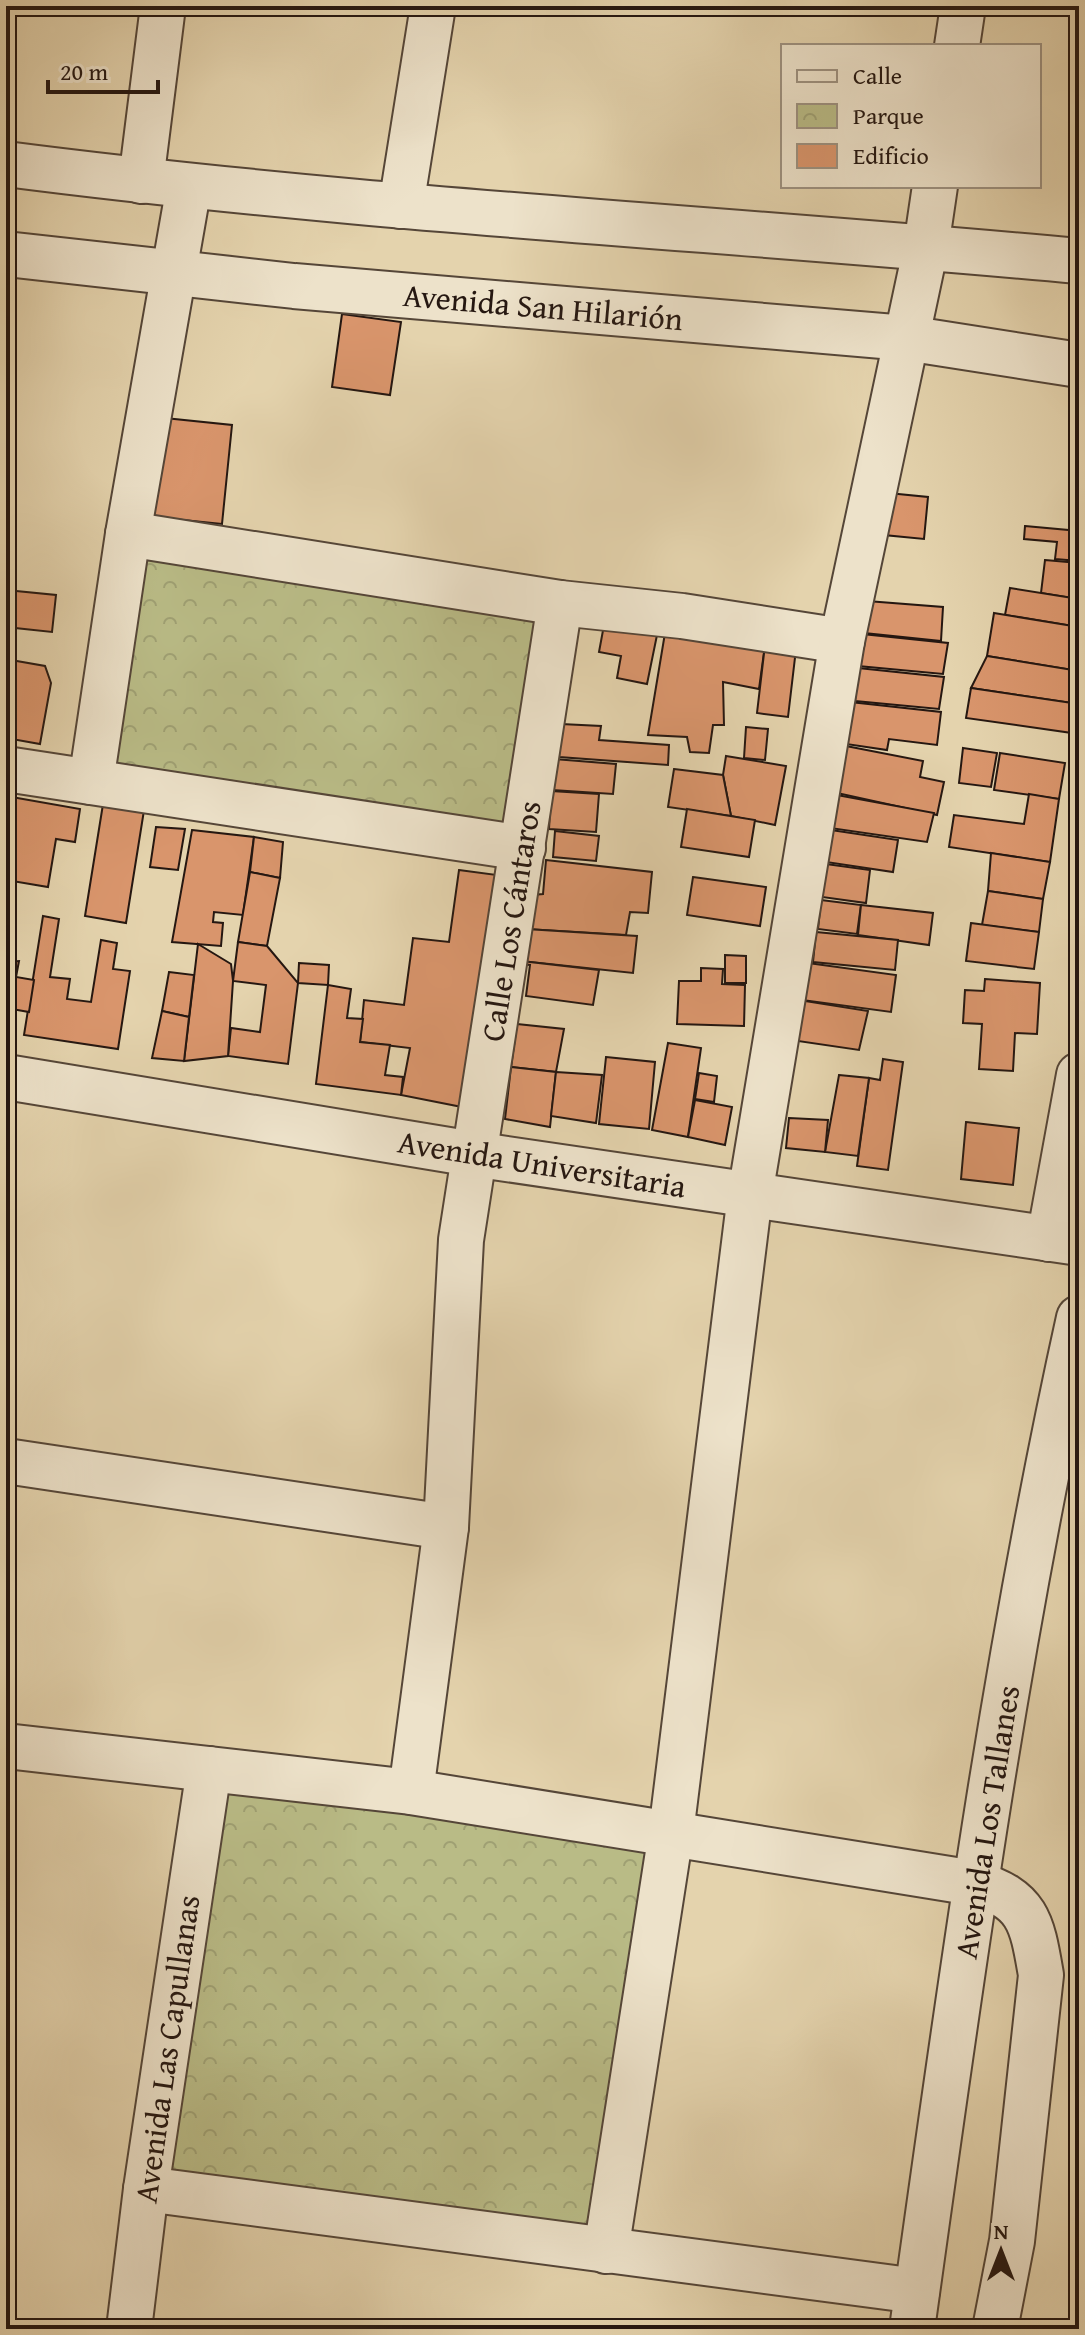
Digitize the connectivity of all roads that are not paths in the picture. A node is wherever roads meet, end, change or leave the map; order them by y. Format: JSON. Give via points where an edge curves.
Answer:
{"nodes":[{"id":1,"x":163,"y":6,"type":"edge"},
{"id":2,"x":433,"y":6,"type":"edge"},
{"id":3,"x":963,"y":6,"type":"edge"},
{"id":4,"x":957,"y":44,"type":"edge"},
{"id":5,"x":6,"y":164,"type":"edge"},
{"id":6,"x":141,"y":181,"type":"junction"},
{"id":7,"x":189,"y":186,"type":"junction"},
{"id":8,"x":935,"y":188,"type":"edge"},
{"id":9,"x":401,"y":206,"type":"junction"},
{"id":10,"x":926,"y":247,"type":"junction"},
{"id":11,"x":6,"y":254,"type":"edge"},
{"id":12,"x":1079,"y":261,"type":"edge"},
{"id":13,"x":174,"y":273,"type":"junction"},
{"id":14,"x":906,"y":338,"type":"junction"},
{"id":15,"x":1079,"y":365,"type":"edge"},
{"id":16,"x":128,"y":534,"type":"junction"},
{"id":17,"x":560,"y":603,"type":"junction"},
{"id":18,"x":842,"y":641,"type":"junction"},
{"id":19,"x":6,"y":769,"type":"edge"},
{"id":20,"x":91,"y":782,"type":"junction"},
{"id":21,"x":523,"y":848,"type":"junction"},
{"id":22,"x":1079,"y":1075,"type":"edge"},
{"id":23,"x":6,"y":1077,"type":"edge"},
{"id":24,"x":473,"y":1154,"type":"junction"},
{"id":25,"x":750,"y":1195,"type":"junction"},
{"id":26,"x":1064,"y":1241,"type":"edge"},
{"id":27,"x":1079,"y":1318,"type":"edge"},
{"id":28,"x":6,"y":1461,"type":"edge"},
{"id":29,"x":446,"y":1527,"type":"junction"},
{"id":30,"x":6,"y":1746,"type":"edge"},
{"id":31,"x":209,"y":1769,"type":"junction"},
{"id":32,"x":411,"y":1792,"type":"junction"},
{"id":33,"x":671,"y":1833,"type":"junction"},
{"id":34,"x":974,"y":1883,"type":"junction"},
{"id":35,"x":146,"y":2189,"type":"junction"},
{"id":36,"x":606,"y":2251,"type":"junction"},
{"id":37,"x":915,"y":2310,"type":"edge"},
{"id":38,"x":129,"y":2329,"type":"edge"},
{"id":39,"x":995,"y":2329,"type":"edge"}],
"edges":[{"from":1,"to":6,"type":"street"},
{"from":2,"to":9,"type":"street"},
{"from":3,"to":4,"type":"street"},
{"from":5,"to":6,"type":"street"},
{"from":6,"to":7,"type":"street"},
{"from":7,"to":9,"type":"street"},
{"from":7,"to":13,"type":"street"},
{"from":8,"to":10,"type":"street"},
{"from":9,"to":10,"type":"street"},
{"from":10,"to":12,"type":"street"},
{"from":10,"to":14,"type":"street"},
{"from":11,"to":13,"type":"street","name":"Avenida San Hilarión"},
{"from":13,"to":14,"type":"street","name":"Avenida San Hilarión"},
{"from":13,"to":16,"type":"street"},
{"from":14,"to":15,"type":"street","name":"Avenida San Hilarión"},
{"from":14,"to":18,"type":"street"},
{"from":16,"to":17,"type":"street"},
{"from":16,"to":20,"type":"street"},
{"from":17,"to":18,"type":"street"},
{"from":17,"to":21,"type":"street","name":"Calle Los Cántaros"},
{"from":18,"to":25,"type":"street"},
{"from":19,"to":20,"type":"street"},
{"from":20,"to":21,"type":"street"},
{"from":21,"to":24,"type":"street","name":"Calle Los Cántaros"},
{"from":22,"to":26,"type":"street"},
{"from":23,"to":24,"type":"street","name":"Avenida Universitaria"},
{"from":24,"to":25,"type":"street","name":"Avenida Universitaria"},
{"from":24,"to":29,"type":"street","name":"Calle Los Cántaros","via":[[461,1240]]},
{"from":25,"to":26,"type":"street","name":"Avenida Universitaria"},
{"from":25,"to":33,"type":"street"},
{"from":27,"to":34,"type":"street","name":"Avenida Los Tallanes"},
{"from":28,"to":29,"type":"street"},
{"from":29,"to":32,"type":"street","name":"Calle Los Cántaros"},
{"from":30,"to":31,"type":"street"},
{"from":31,"to":32,"type":"street"},
{"from":31,"to":35,"type":"street","name":"Avenida Las Capullanas"},
{"from":32,"to":33,"type":"street"},
{"from":33,"to":34,"type":"street"},
{"from":33,"to":36,"type":"street"},
{"from":34,"to":37,"type":"street","name":"Avenida Los Tallanes"},
{"from":34,"to":39,"type":"street","via":[[1019,1904],[1034,1937],[1041,1975],[1012,2241]]},
{"from":35,"to":36,"type":"street"},
{"from":35,"to":38,"type":"street","name":"Avenida Las Capullanas"},
{"from":36,"to":37,"type":"street"}]}
